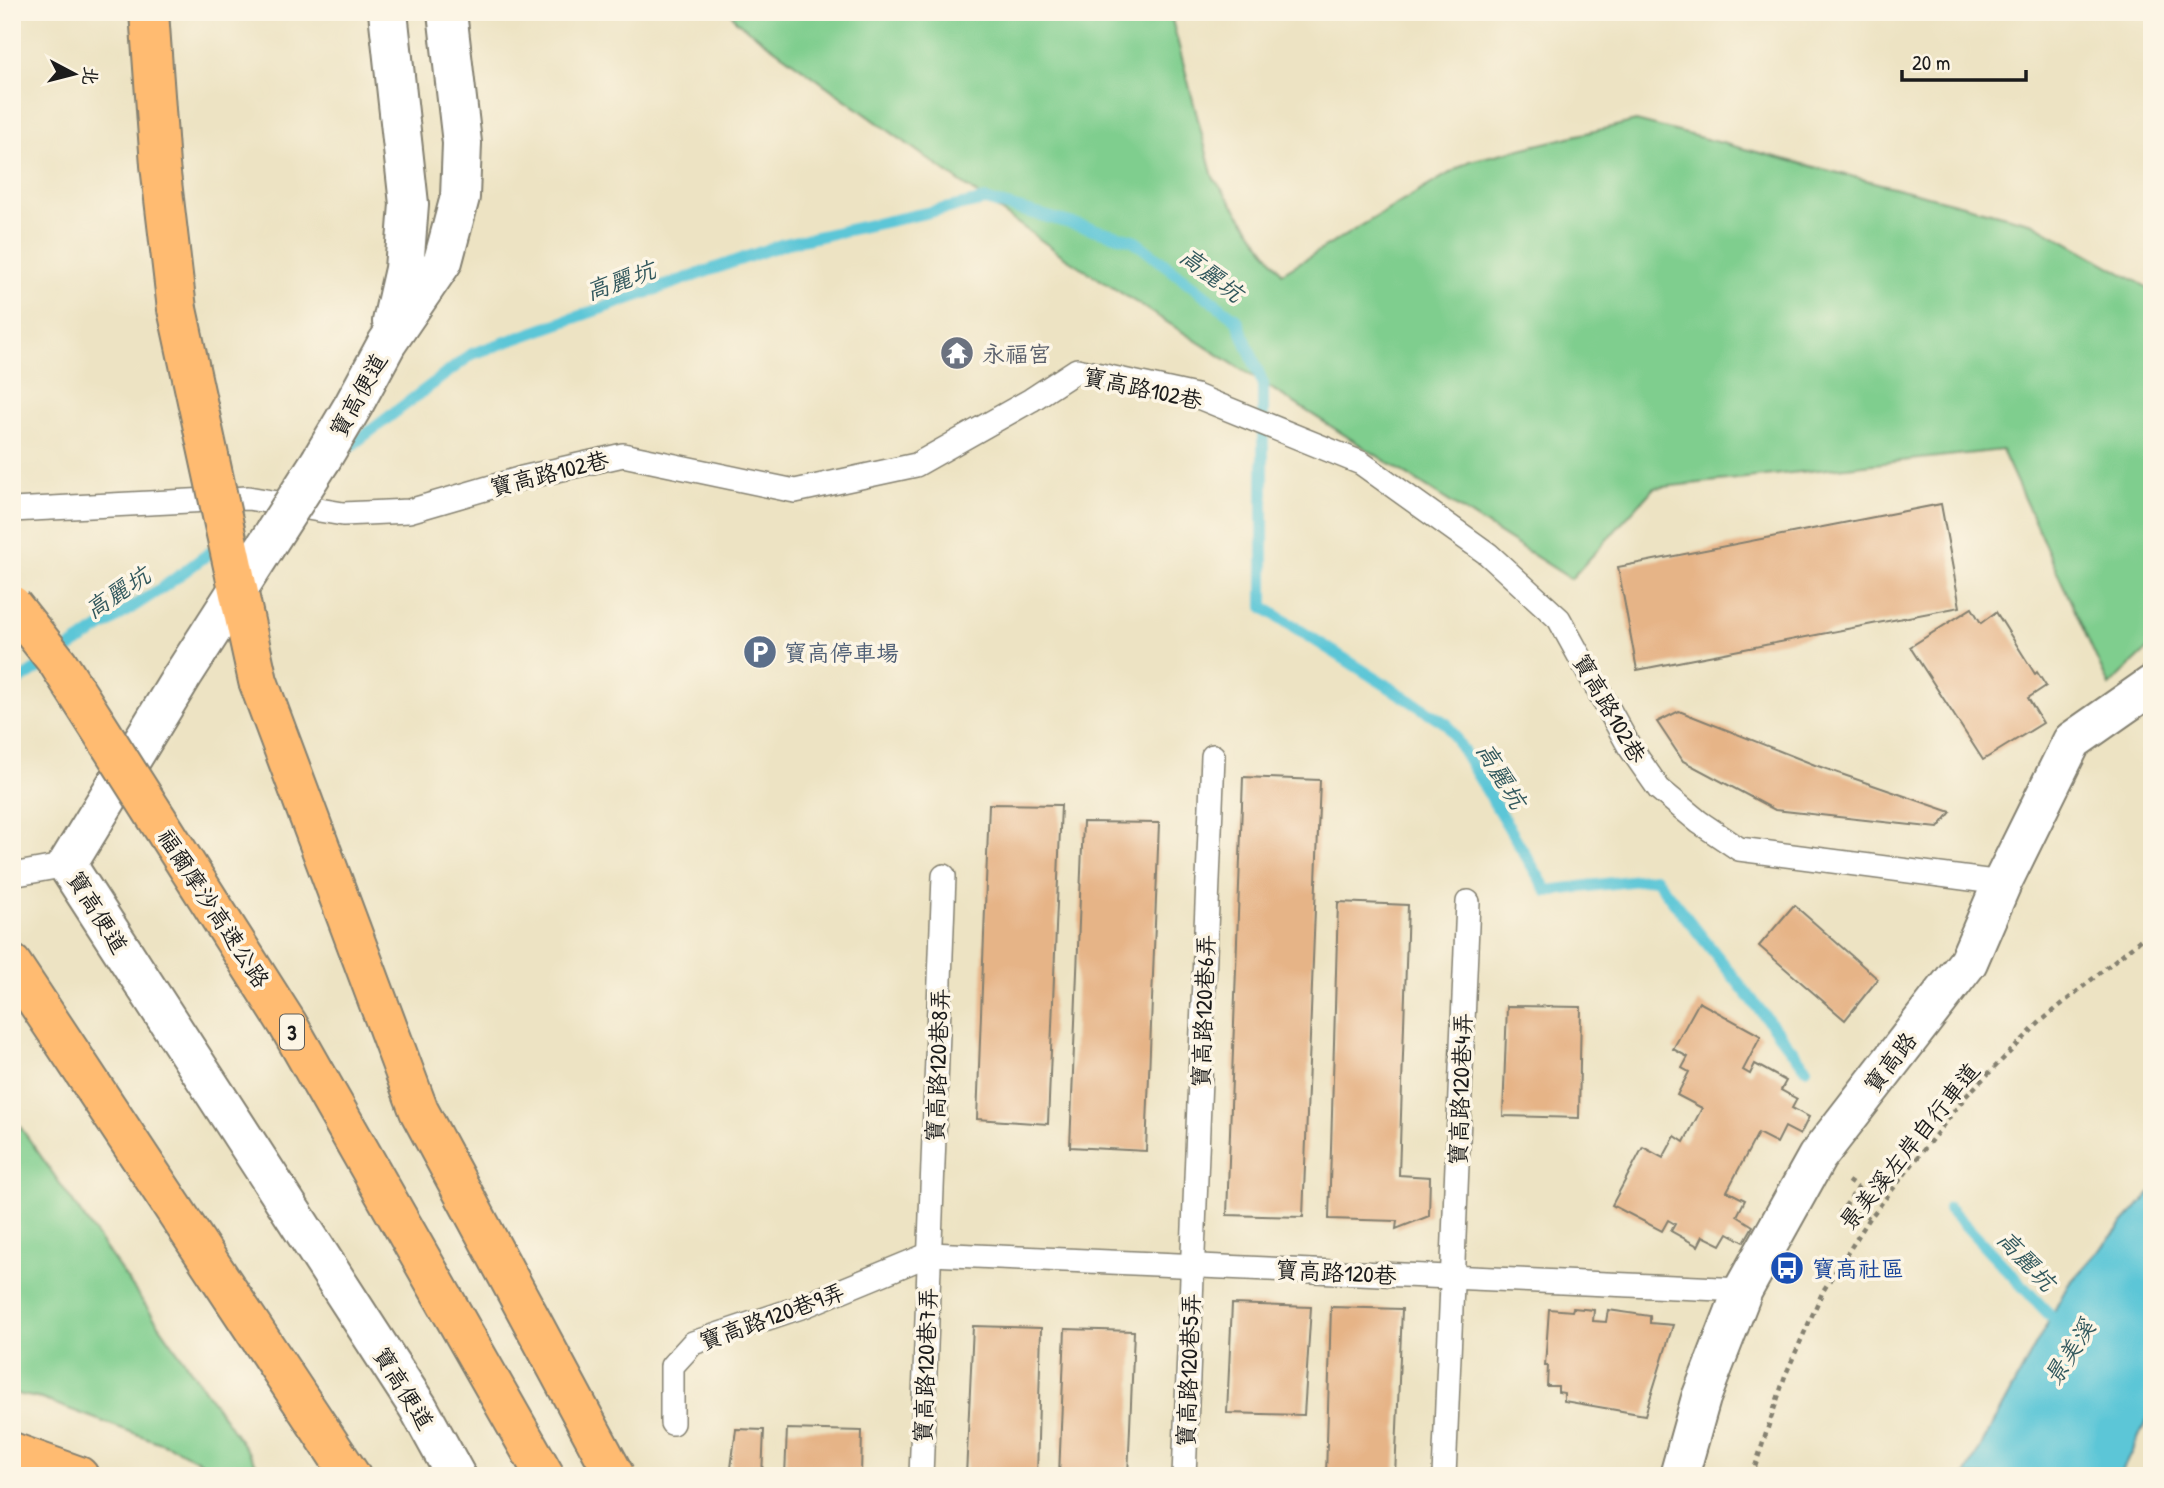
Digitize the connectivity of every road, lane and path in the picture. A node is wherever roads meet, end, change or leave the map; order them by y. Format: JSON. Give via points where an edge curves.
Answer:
{"nodes":[{"id":1,"x":149,"y":12,"type":"edge"},
{"id":2,"x":388,"y":12,"type":"edge"},
{"id":3,"x":447,"y":12,"type":"edge"},
{"id":4,"x":387,"y":343,"type":"junction"},
{"id":5,"x":12,"y":510,"type":"edge"},
{"id":6,"x":12,"y":605,"type":"edge"},
{"id":7,"x":2152,"y":685,"type":"edge"},
{"id":8,"x":1213,"y":756,"type":"dead end"},
{"id":9,"x":67,"y":865,"type":"junction"},
{"id":10,"x":12,"y":875,"type":"edge"},
{"id":11,"x":943,"y":876,"type":"dead end"},
{"id":12,"x":2002,"y":883,"type":"junction"},
{"id":13,"x":1468,"y":902,"type":"dead end"},
{"id":14,"x":2152,"y":930,"type":"edge"},
{"id":15,"x":12,"y":964,"type":"edge"},
{"id":16,"x":1870,"y":1218,"type":"junction"},
{"id":17,"x":1849,"y":1219,"type":"dead end"},
{"id":18,"x":930,"y":1254,"type":"junction"},
{"id":19,"x":1192,"y":1265,"type":"junction"},
{"id":20,"x":1452,"y":1277,"type":"junction"},
{"id":21,"x":1743,"y":1290,"type":"junction"},
{"id":22,"x":671,"y":1423,"type":"dead end"},
{"id":23,"x":12,"y":1452,"type":"edge"},
{"id":24,"x":79,"y":1476,"type":"edge"},
{"id":25,"x":351,"y":1476,"type":"edge"},
{"id":26,"x":456,"y":1476,"type":"edge"},
{"id":27,"x":545,"y":1476,"type":"edge"},
{"id":28,"x":615,"y":1476,"type":"edge"},
{"id":29,"x":921,"y":1476,"type":"edge"},
{"id":30,"x":1184,"y":1476,"type":"edge"},
{"id":31,"x":1444,"y":1476,"type":"edge"},
{"id":32,"x":1679,"y":1476,"type":"edge"},
{"id":33,"x":1752,"y":1476,"type":"edge"}],
"edges":[{"from":1,"to":28,"type":"highway","bridge":true,"via":[[159,165],[177,309],[262,694],[419,1111]]},
{"from":2,"to":4,"type":"street","name":"寶高便道","via":[[409,204],[404,269]]},
{"from":3,"to":4,"type":"street","name":"寶高便道","via":[[462,143],[460,197],[443,261]]},
{"from":4,"to":9,"type":"street","name":"寶高便道","bridge":true,"via":[[321,460]]},
{"from":5,"to":12,"type":"lane","name":"寶高路102巷","via":[[248,498],[343,514],[410,511],[623,454],[795,491],[916,465],[1077,370],[1196,396],[1361,463],[1488,554],[1559,618],[1629,746],[1659,789],[1740,849]]},
{"from":6,"to":27,"type":"highway","name":"福爾摩沙高速公路","number":"3","bridge":true,"via":[[58,663],[287,1023]]},
{"from":7,"to":12,"type":"street","name":"寶高路","via":[[2072,741]]},
{"from":8,"to":19,"type":"lane","name":"寶高路120巷6弄"},
{"from":9,"to":10,"type":"lane"},
{"from":9,"to":26,"type":"street","name":"寶高便道","via":[[418,1406]]},
{"from":11,"to":18,"type":"lane","name":"寶高路120巷8弄"},
{"from":12,"to":21,"type":"street","name":"寶高路","via":[[1968,962],[1817,1157]]},
{"from":13,"to":20,"type":"lane","name":"寶高路120巷4弄"},
{"from":14,"to":16,"type":"path","name":"景美溪左岸自行車道","via":[[2040,1021],[1967,1095]]},
{"from":15,"to":25,"type":"highway"},
{"from":16,"to":17,"type":"path","via":[[1856,1208]]},
{"from":16,"to":33,"type":"path","name":"景美溪左岸自行車道","via":[[1823,1291],[1790,1364]]},
{"from":18,"to":19,"type":"lane","name":"寶高路120巷"},
{"from":18,"to":22,"type":"lane","name":"寶高路120巷9弄","via":[[804,1306],[693,1343],[672,1366]]},
{"from":18,"to":29,"type":"lane","name":"寶高路120巷7弄"},
{"from":19,"to":20,"type":"lane","name":"寶高路120巷"},
{"from":19,"to":30,"type":"lane","name":"寶高路120巷5弄"},
{"from":20,"to":21,"type":"lane","name":"寶高路120巷"},
{"from":20,"to":31,"type":"lane","name":"寶高路120巷4弄"},
{"from":21,"to":32,"type":"street","name":"寶高路","via":[[1701,1398]]},
{"from":23,"to":24,"type":"highway"}]}
